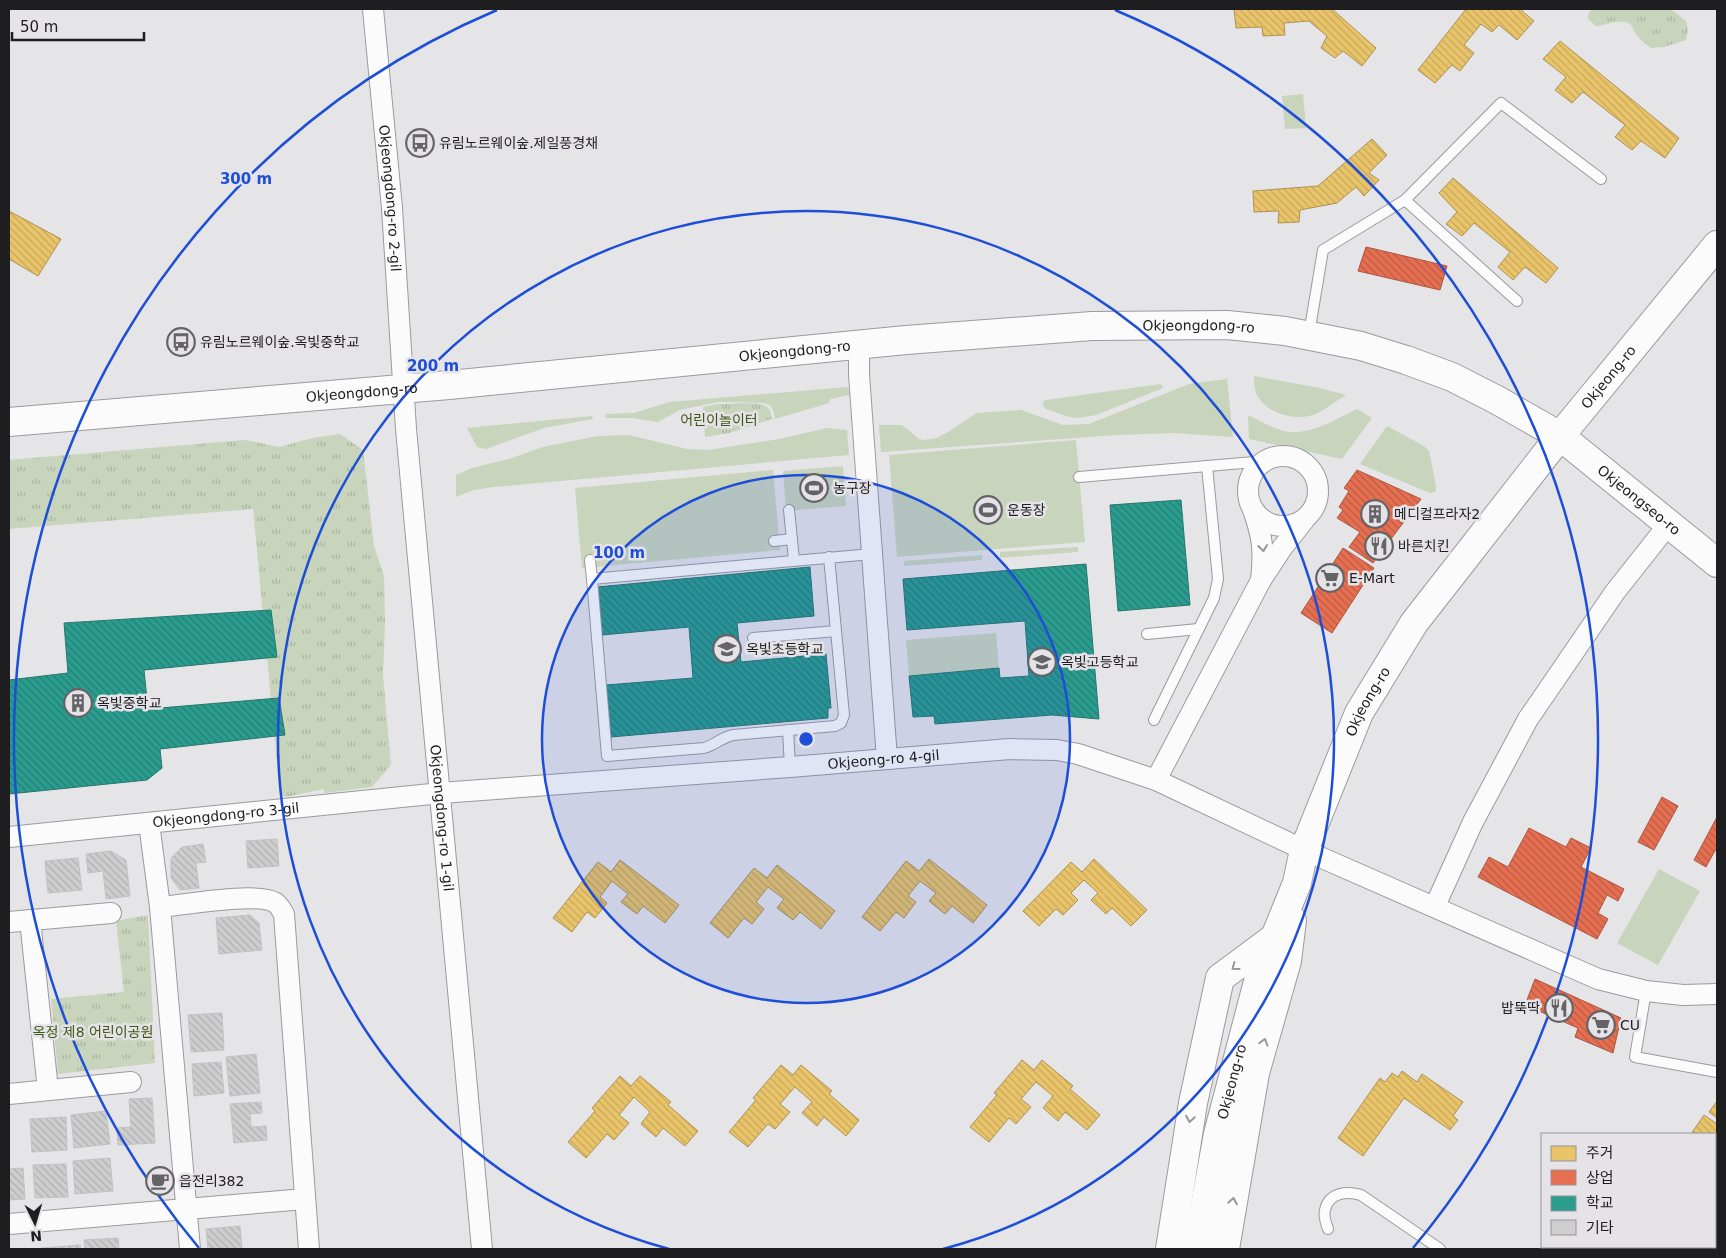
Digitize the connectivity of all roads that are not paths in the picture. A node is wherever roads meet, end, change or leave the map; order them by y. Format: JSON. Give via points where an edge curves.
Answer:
{"nodes":[{"id":1,"x":373,"y":9,"type":"edge"},
{"id":2,"x":1601,"y":179,"type":"dead end"},
{"id":3,"x":1405,"y":200,"type":"junction"},
{"id":4,"x":1717,"y":245,"type":"edge"},
{"id":5,"x":1518,"y":301,"type":"dead end"},
{"id":6,"x":1308,"y":335,"type":"junction"},
{"id":7,"x":858,"y":345,"type":"junction"},
{"id":8,"x":403,"y":389,"type":"junction"},
{"id":9,"x":9,"y":422,"type":"edge"},
{"id":10,"x":1560,"y":436,"type":"junction"},
{"id":11,"x":1266,"y":461,"type":"junction"},
{"id":12,"x":1207,"y":466,"type":"junction"},
{"id":13,"x":1079,"y":477,"type":"dead end"},
{"id":14,"x":1249,"y":501,"type":"junction"},
{"id":15,"x":789,"y":510,"type":"dead end"},
{"id":16,"x":1309,"y":514,"type":"junction"},
{"id":17,"x":1668,"y":525,"type":"junction"},
{"id":18,"x":792,"y":539,"type":"junction"},
{"id":19,"x":774,"y":541,"type":"dead end"},
{"id":20,"x":872,"y":554,"type":"junction"},
{"id":21,"x":829,"y":557,"type":"junction"},
{"id":22,"x":590,"y":560,"type":"dead end"},
{"id":23,"x":794,"y":560,"type":"junction"},
{"id":24,"x":1717,"y":563,"type":"edge"},
{"id":25,"x":592,"y":579,"type":"junction"},
{"id":26,"x":1262,"y":580,"type":"junction"},
{"id":27,"x":1198,"y":629,"type":"junction"},
{"id":28,"x":836,"y":631,"type":"junction"},
{"id":29,"x":1147,"y":634,"type":"dead end"},
{"id":30,"x":753,"y":638,"type":"dead end"},
{"id":31,"x":1154,"y":720,"type":"dead end"},
{"id":32,"x":788,"y":730,"type":"junction"},
{"id":33,"x":887,"y":759,"type":"junction"},
{"id":34,"x":790,"y":767,"type":"junction"},
{"id":35,"x":1156,"y":780,"type":"junction"},
{"id":36,"x":441,"y":793,"type":"junction"},
{"id":37,"x":149,"y":823,"type":"junction"},
{"id":38,"x":9,"y":837,"type":"edge"},
{"id":39,"x":1304,"y":850,"type":"junction"},
{"id":40,"x":1297,"y":882,"type":"junction"},
{"id":41,"x":1434,"y":906,"type":"junction"},
{"id":42,"x":160,"y":907,"type":"junction"},
{"id":43,"x":111,"y":913,"type":"dead end"},
{"id":44,"x":30,"y":920,"type":"junction"},
{"id":45,"x":9,"y":922,"type":"edge"},
{"id":46,"x":1274,"y":938,"type":"junction"},
{"id":47,"x":1646,"y":992,"type":"junction"},
{"id":48,"x":1717,"y":994,"type":"edge"},
{"id":49,"x":1717,"y":1072,"type":"edge"},
{"id":50,"x":131,"y":1082,"type":"dead end"},
{"id":51,"x":48,"y":1090,"type":"junction"},
{"id":52,"x":9,"y":1094,"type":"edge"},
{"id":53,"x":305,"y":1199,"type":"junction"},
{"id":54,"x":187,"y":1209,"type":"junction"},
{"id":55,"x":9,"y":1224,"type":"edge"},
{"id":56,"x":1328,"y":1229,"type":"dead end"},
{"id":57,"x":190,"y":1249,"type":"edge"},
{"id":58,"x":310,"y":1249,"type":"edge"},
{"id":59,"x":482,"y":1249,"type":"edge"},
{"id":60,"x":1170,"y":1249,"type":"edge"},
{"id":61,"x":1197,"y":1249,"type":"edge"},
{"id":62,"x":1225,"y":1249,"type":"edge"},
{"id":63,"x":1440,"y":1249,"type":"edge"}],
"edges":[{"from":1,"to":8,"type":"street","name":"Okjeongdong-ro 2-gil","via":[[392,217]]},
{"from":2,"to":3,"type":"lane","via":[[1501,103]]},
{"from":3,"to":5,"type":"lane"},
{"from":3,"to":6,"type":"lane","via":[[1324,250]]},
{"from":4,"to":10,"type":"main road","name":"Okjeong-ro"},
{"from":6,"to":7,"type":"main road","name":"Okjeongdong-ro","via":[[1228,324],[1092,326]]},
{"from":6,"to":10,"type":"main road","name":"Okjeongdong-ro","via":[[1361,346],[1452,377]]},
{"from":7,"to":8,"type":"main road","name":"Okjeongdong-ro"},
{"from":7,"to":20,"type":"street"},
{"from":8,"to":9,"type":"main road","name":"Okjeongdong-ro"},
{"from":8,"to":36,"type":"street","name":"Okjeongdong-ro 1-gil"},
{"from":10,"to":17,"type":"main road","name":"Okjeongseo-ro"},
{"from":10,"to":39,"type":"main road","name":"Okjeong-ro","via":[[1414,623],[1359,713]]},
{"from":11,"to":12,"type":"lane"},
{"from":11,"to":14,"type":"street","via":[[1251,476]]},
{"from":11,"to":16,"type":"street","via":[[1291,457],[1311,470],[1318,494]]},
{"from":12,"to":13,"type":"lane"},
{"from":12,"to":27,"type":"lane","via":[[1218,579],[1214,598]]},
{"from":14,"to":16,"type":"street","via":[[1259,517],[1280,526],[1300,521]]},
{"from":14,"to":26,"type":"street","one_way":true,"via":[[1263,545]]},
{"from":15,"to":18,"type":"lane"},
{"from":16,"to":26,"type":"street"},
{"from":17,"to":24,"type":"main road","name":"Okjeongseo-ro"},
{"from":17,"to":41,"type":"street","via":[[1616,592],[1528,719],[1473,822]]},
{"from":18,"to":19,"type":"lane"},
{"from":18,"to":23,"type":"lane"},
{"from":20,"to":21,"type":"lane"},
{"from":20,"to":33,"type":"street"},
{"from":21,"to":23,"type":"lane"},
{"from":21,"to":28,"type":"lane"},
{"from":22,"to":25,"type":"lane"},
{"from":23,"to":25,"type":"lane"},
{"from":25,"to":32,"type":"lane","via":[[607,756],[704,748],[726,736]]},
{"from":26,"to":35,"type":"street"},
{"from":27,"to":29,"type":"lane"},
{"from":27,"to":31,"type":"lane"},
{"from":28,"to":30,"type":"lane"},
{"from":28,"to":32,"type":"lane","via":[[844,719],[835,726]]},
{"from":32,"to":34,"type":"lane"},
{"from":33,"to":34,"type":"street","name":"Okjeong-ro 4-gil"},
{"from":33,"to":35,"type":"street","name":"Okjeong-ro 4-gil","via":[[1038,749],[1078,754]]},
{"from":34,"to":36,"type":"street","name":"Okjeong-ro 4-gil"},
{"from":35,"to":39,"type":"street","name":"Okjeong-ro 4-gil"},
{"from":36,"to":37,"type":"street","name":"Okjeongdong-ro 3-gil"},
{"from":36,"to":59,"type":"street","name":"Okjeongdong-ro 1-gil"},
{"from":37,"to":38,"type":"street","name":"Okjeongdong-ro 3-gil"},
{"from":37,"to":42,"type":"street"},
{"from":39,"to":40,"type":"main road","name":"Okjeong-ro"},
{"from":39,"to":41,"type":"street","name":"Okjeong-ro 4-gil"},
{"from":40,"to":46,"type":"main road","name":"Okjeong-ro"},
{"from":62,"to":40,"type":"main road","one_way":true,"via":[[1255,1073],[1287,961]]},
{"from":41,"to":47,"type":"street","name":"Okjeong-ro 4-gil","via":[[1598,979]]},
{"from":42,"to":53,"type":"street","via":[[266,899],[277,903],[284,914]]},
{"from":42,"to":54,"type":"street"},
{"from":43,"to":44,"type":"street"},
{"from":44,"to":45,"type":"street"},
{"from":44,"to":51,"type":"street"},
{"from":46,"to":60,"type":"main road","one_way":true,"via":[[1220,978],[1193,1103]]},
{"from":46,"to":61,"type":"main road","name":"Okjeong-ro","via":[[1260,974],[1218,1134]]},
{"from":47,"to":48,"type":"street","name":"Okjeong-ro 4-gil"},
{"from":47,"to":49,"type":"lane","via":[[1635,1057]]},
{"from":50,"to":51,"type":"street"},
{"from":51,"to":52,"type":"street"},
{"from":53,"to":54,"type":"street"},
{"from":53,"to":58,"type":"street"},
{"from":54,"to":55,"type":"street"},
{"from":54,"to":57,"type":"street"},
{"from":56,"to":63,"type":"lane","via":[[1324,1211],[1328,1203],[1334,1196],[1351,1192],[1361,1195]]}]}
